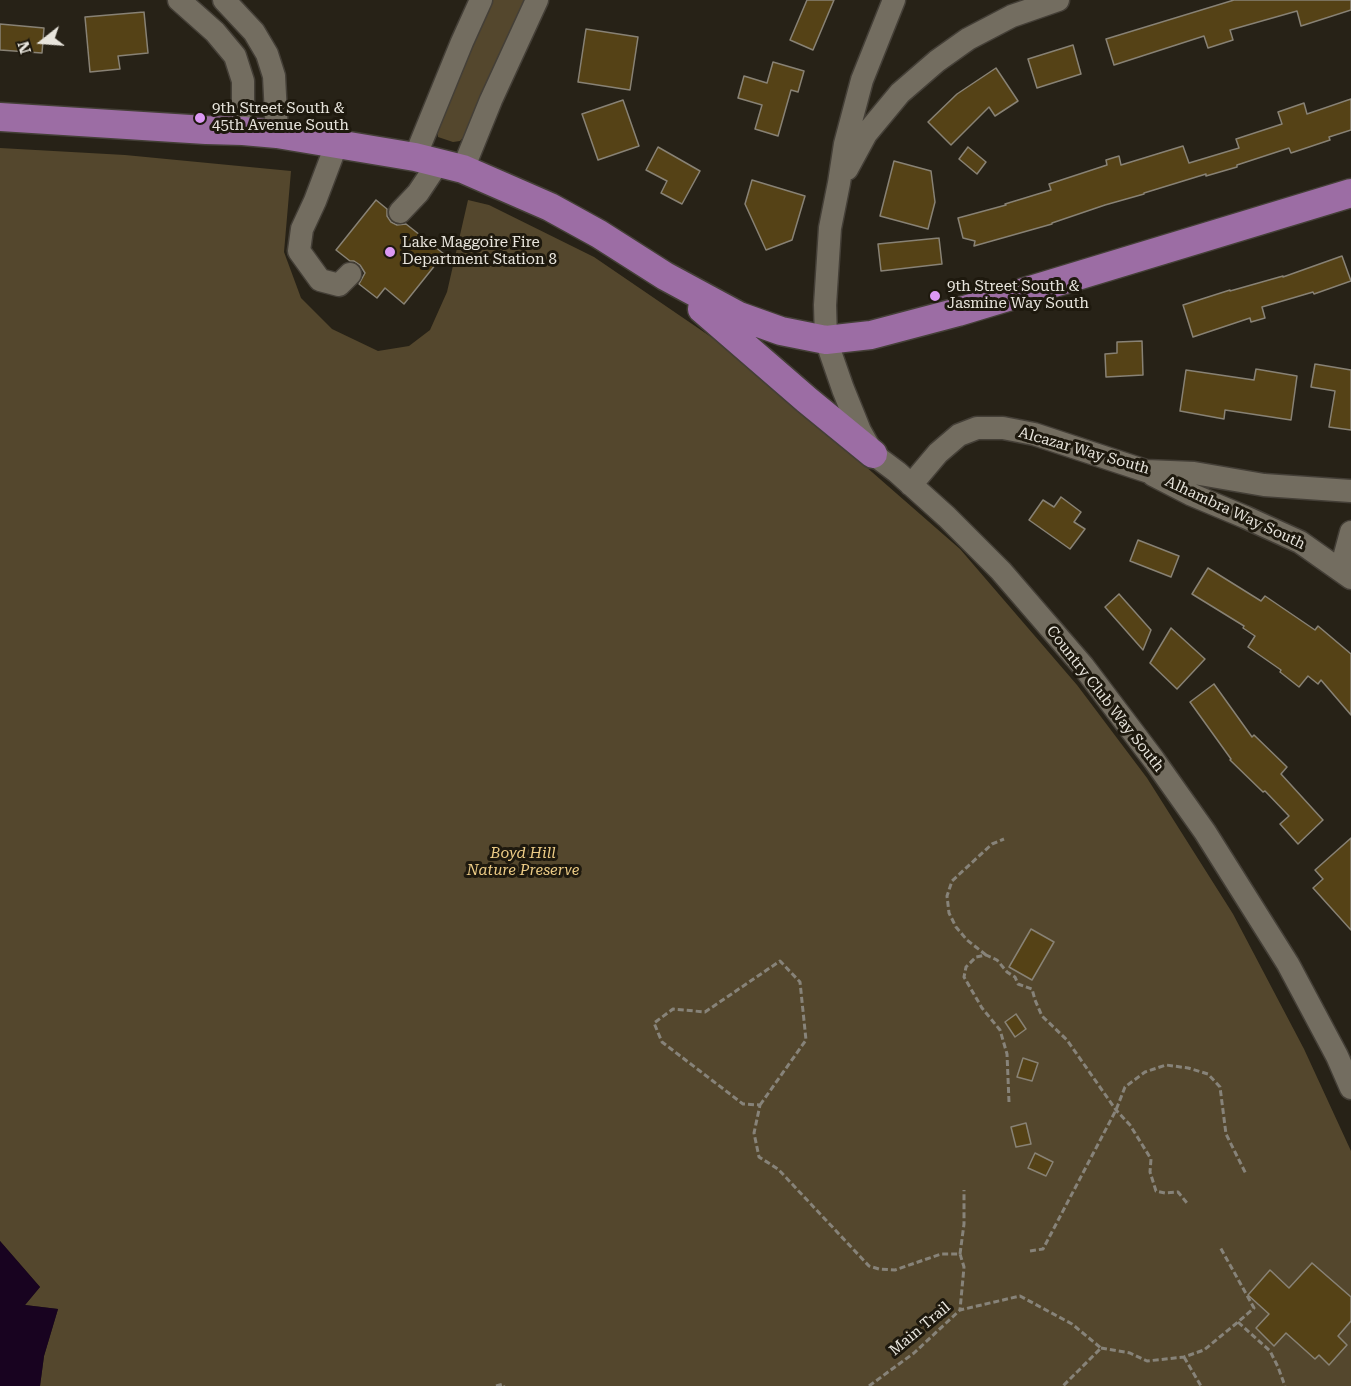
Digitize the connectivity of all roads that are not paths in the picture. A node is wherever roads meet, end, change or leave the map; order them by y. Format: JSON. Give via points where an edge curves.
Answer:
{"nodes":[{"id":1,"x":179,"y":0,"type":"edge"},
{"id":2,"x":224,"y":0,"type":"edge"},
{"id":3,"x":481,"y":0,"type":"edge"},
{"id":4,"x":537,"y":0,"type":"edge"},
{"id":5,"x":894,"y":0,"type":"edge"},
{"id":6,"x":1058,"y":0,"type":"edge"},
{"id":7,"x":0,"y":117,"type":"edge"},
{"id":8,"x":243,"y":131,"type":"junction"},
{"id":9,"x":277,"y":134,"type":"junction"},
{"id":10,"x":337,"y":143,"type":"junction"},
{"id":11,"x":439,"y":163,"type":"junction"},
{"id":12,"x":839,"y":183,"type":"junction"},
{"id":13,"x":1351,"y":193,"type":"edge"},
{"id":14,"x":400,"y":212,"type":"dead end"},
{"id":15,"x":350,"y":274,"type":"dead end"},
{"id":16,"x":664,"y":276,"type":"junction"},
{"id":17,"x":826,"y":340,"type":"junction"},
{"id":18,"x":873,"y":454,"type":"junction"},
{"id":19,"x":1146,"y":471,"type":"junction"},
{"id":20,"x":911,"y":485,"type":"junction"},
{"id":21,"x":1351,"y":491,"type":"edge"},
{"id":22,"x":1351,"y":532,"type":"edge"},
{"id":23,"x":1346,"y":574,"type":"edge"},
{"id":24,"x":1351,"y":1088,"type":"edge"}],
"edges":[{"from":1,"to":8,"type":"street","via":[[235,56],[243,81]]},
{"from":2,"to":9,"type":"street","via":[[255,32],[267,54],[274,76]]},
{"from":3,"to":11,"type":"street","via":[[452,63]]},
{"from":4,"to":11,"type":"street","via":[[491,100]]},
{"from":5,"to":12,"type":"street","via":[[862,80]]},
{"from":6,"to":12,"type":"street","via":[[1012,16],[937,61],[900,93],[866,134]]},
{"from":7,"to":8,"type":"main road"},
{"from":8,"to":9,"type":"main road"},
{"from":9,"to":10,"type":"main road"},
{"from":10,"to":11,"type":"main road"},
{"from":10,"to":15,"type":"street","via":[[302,229],[299,251],[320,280],[339,285]]},
{"from":11,"to":14,"type":"street"},
{"from":11,"to":16,"type":"main road","via":[[550,207]]},
{"from":12,"to":17,"type":"street","name":"Country Club Way South","via":[[830,228]]},
{"from":13,"to":17,"type":"main road","via":[[958,312],[871,335]]},
{"from":16,"to":17,"type":"main road","via":[[739,316],[781,331]]},
{"from":16,"to":18,"type":"main road"},
{"from":17,"to":18,"type":"street","name":"Country Club Way South","via":[[860,431]]},
{"from":18,"to":20,"type":"street","name":"Country Club Way South"},
{"from":19,"to":20,"type":"street","name":"Alcazar Way South","via":[[1034,434],[977,428],[959,435],[938,453]]},
{"from":19,"to":21,"type":"street","name":"Alcazar Way South"},
{"from":19,"to":23,"type":"street","name":"Alhambra Way South","via":[[1300,542]]},
{"from":20,"to":24,"type":"street","name":"Country Club Way South","via":[[1001,571],[1083,666],[1154,760],[1205,831],[1288,964]]},
{"from":22,"to":23,"type":"street"}]}
